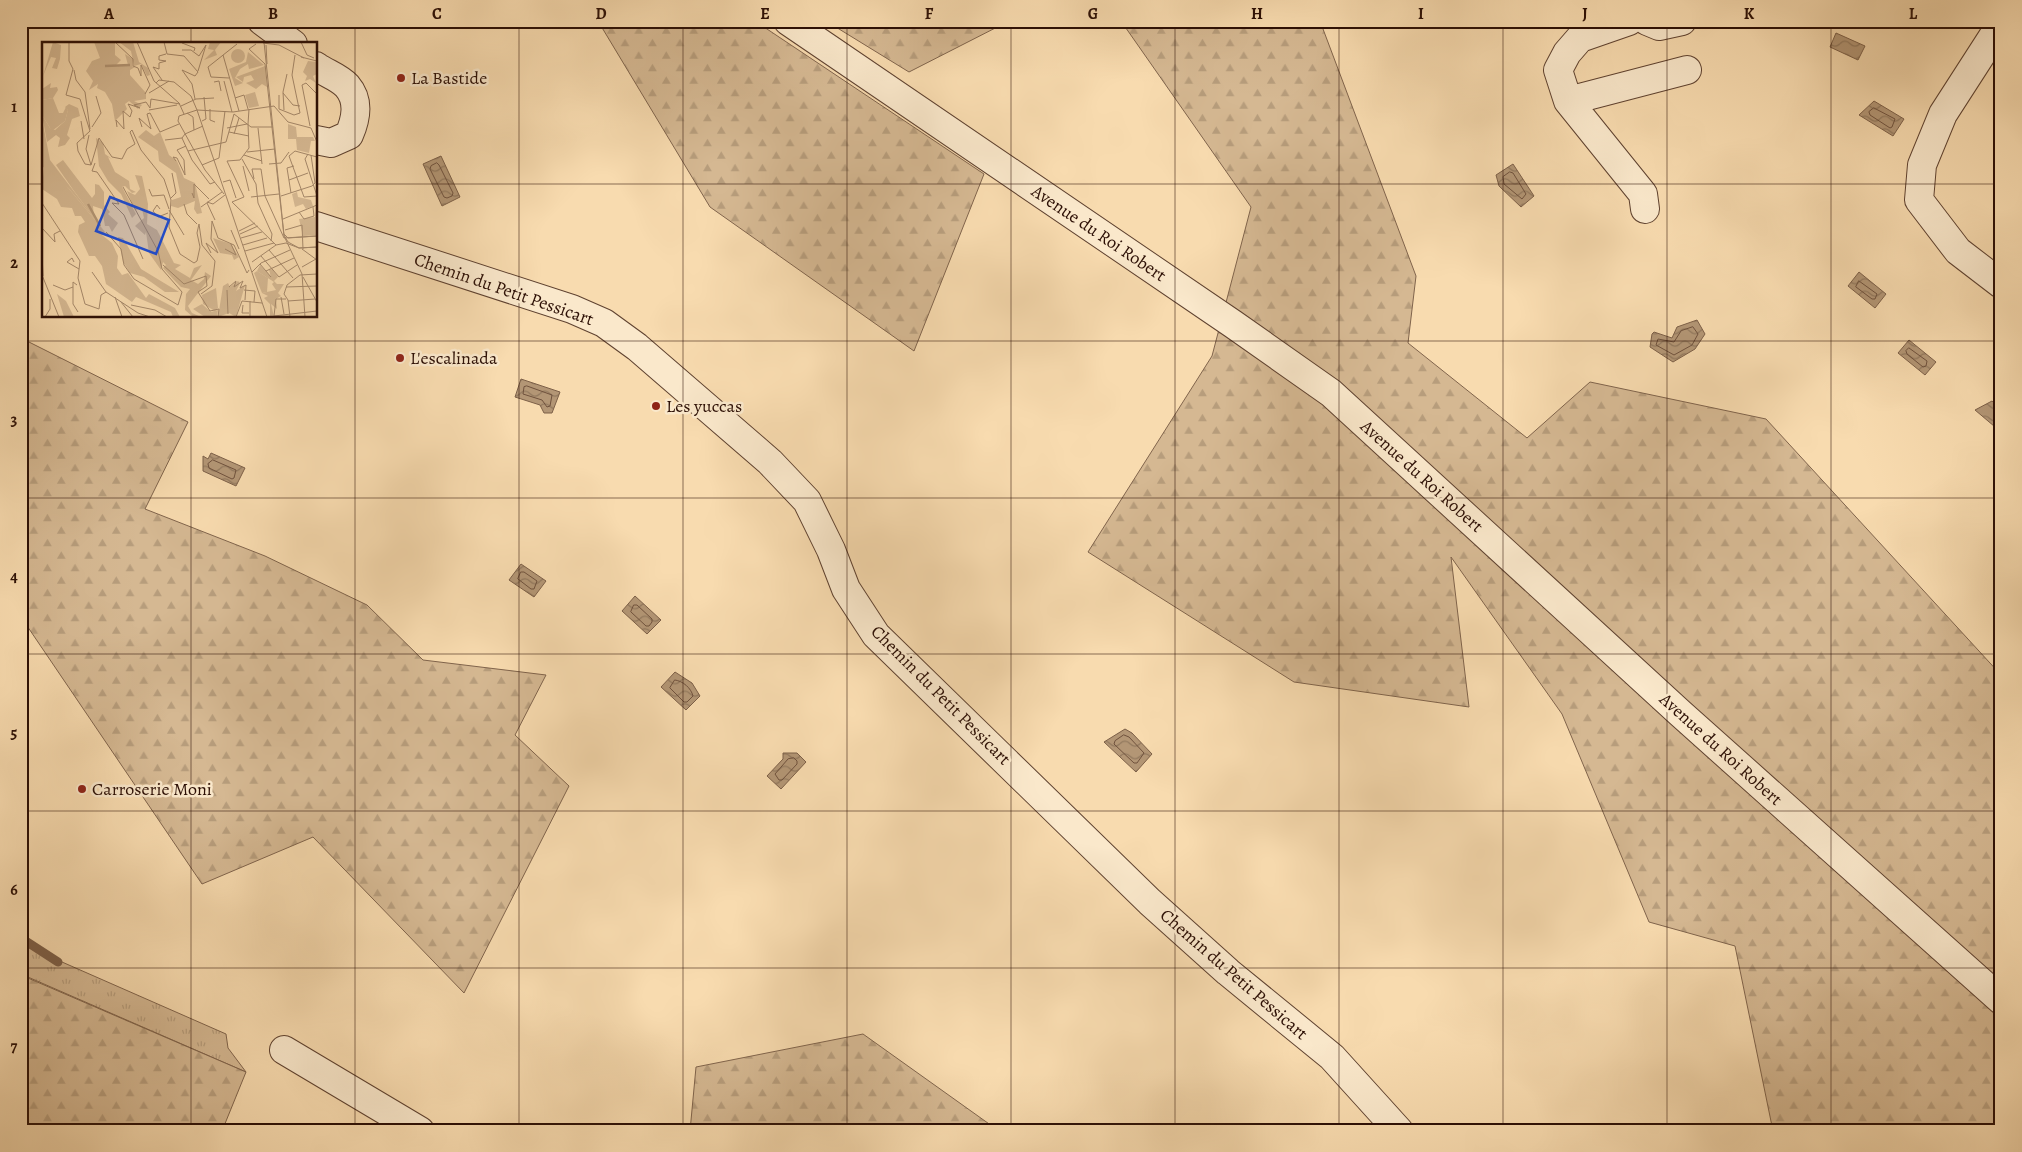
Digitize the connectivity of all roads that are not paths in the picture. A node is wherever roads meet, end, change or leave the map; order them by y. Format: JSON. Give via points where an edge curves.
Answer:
{"nodes":[{"id":1,"x":262,"y":21,"type":"edge"},
{"id":2,"x":788,"y":21,"type":"edge"},
{"id":3,"x":1629,"y":21,"type":"edge"},
{"id":4,"x":1647,"y":21,"type":"edge"},
{"id":5,"x":1682,"y":21,"type":"edge"},
{"id":6,"x":2001,"y":24,"type":"edge"},
{"id":7,"x":290,"y":42,"type":"edge"},
{"id":8,"x":318,"y":67,"type":"edge"},
{"id":9,"x":1687,"y":70,"type":"dead end"},
{"id":10,"x":1568,"y":101,"type":"junction"},
{"id":11,"x":318,"y":140,"type":"edge"},
{"id":12,"x":1645,"y":209,"type":"dead end"},
{"id":13,"x":318,"y":227,"type":"edge"},
{"id":14,"x":2001,"y":284,"type":"edge"},
{"id":15,"x":2001,"y":1000,"type":"edge"},
{"id":16,"x":284,"y":1050,"type":"dead end"},
{"id":17,"x":420,"y":1131,"type":"edge"},
{"id":18,"x":1399,"y":1131,"type":"edge"}],
"edges":[{"from":1,"to":7,"type":"street"},
{"from":2,"to":15,"type":"street","name":"Avenue du Roi Robert","via":[[1331,393],[1680,713]]},
{"from":3,"to":10,"type":"street","via":[[1580,38],[1567,53],[1558,70]]},
{"from":4,"to":5,"type":"street","via":[[1659,26]]},
{"from":6,"to":14,"type":"street","via":[[1943,114],[1922,166],[1920,200],[1958,251]]},
{"from":8,"to":11,"type":"street","via":[[347,86],[356,104],[355,120],[348,135],[331,143]]},
{"from":9,"to":10,"type":"street"},
{"from":10,"to":12,"type":"street","via":[[1643,194]]},
{"from":13,"to":18,"type":"street","name":"Chemin du Petit Pessicart","via":[[572,309],[604,323],[637,347],[770,462],[807,501],[846,590],[876,635],[1150,902],[1228,972],[1332,1057]]},
{"from":16,"to":17,"type":"street"}]}
